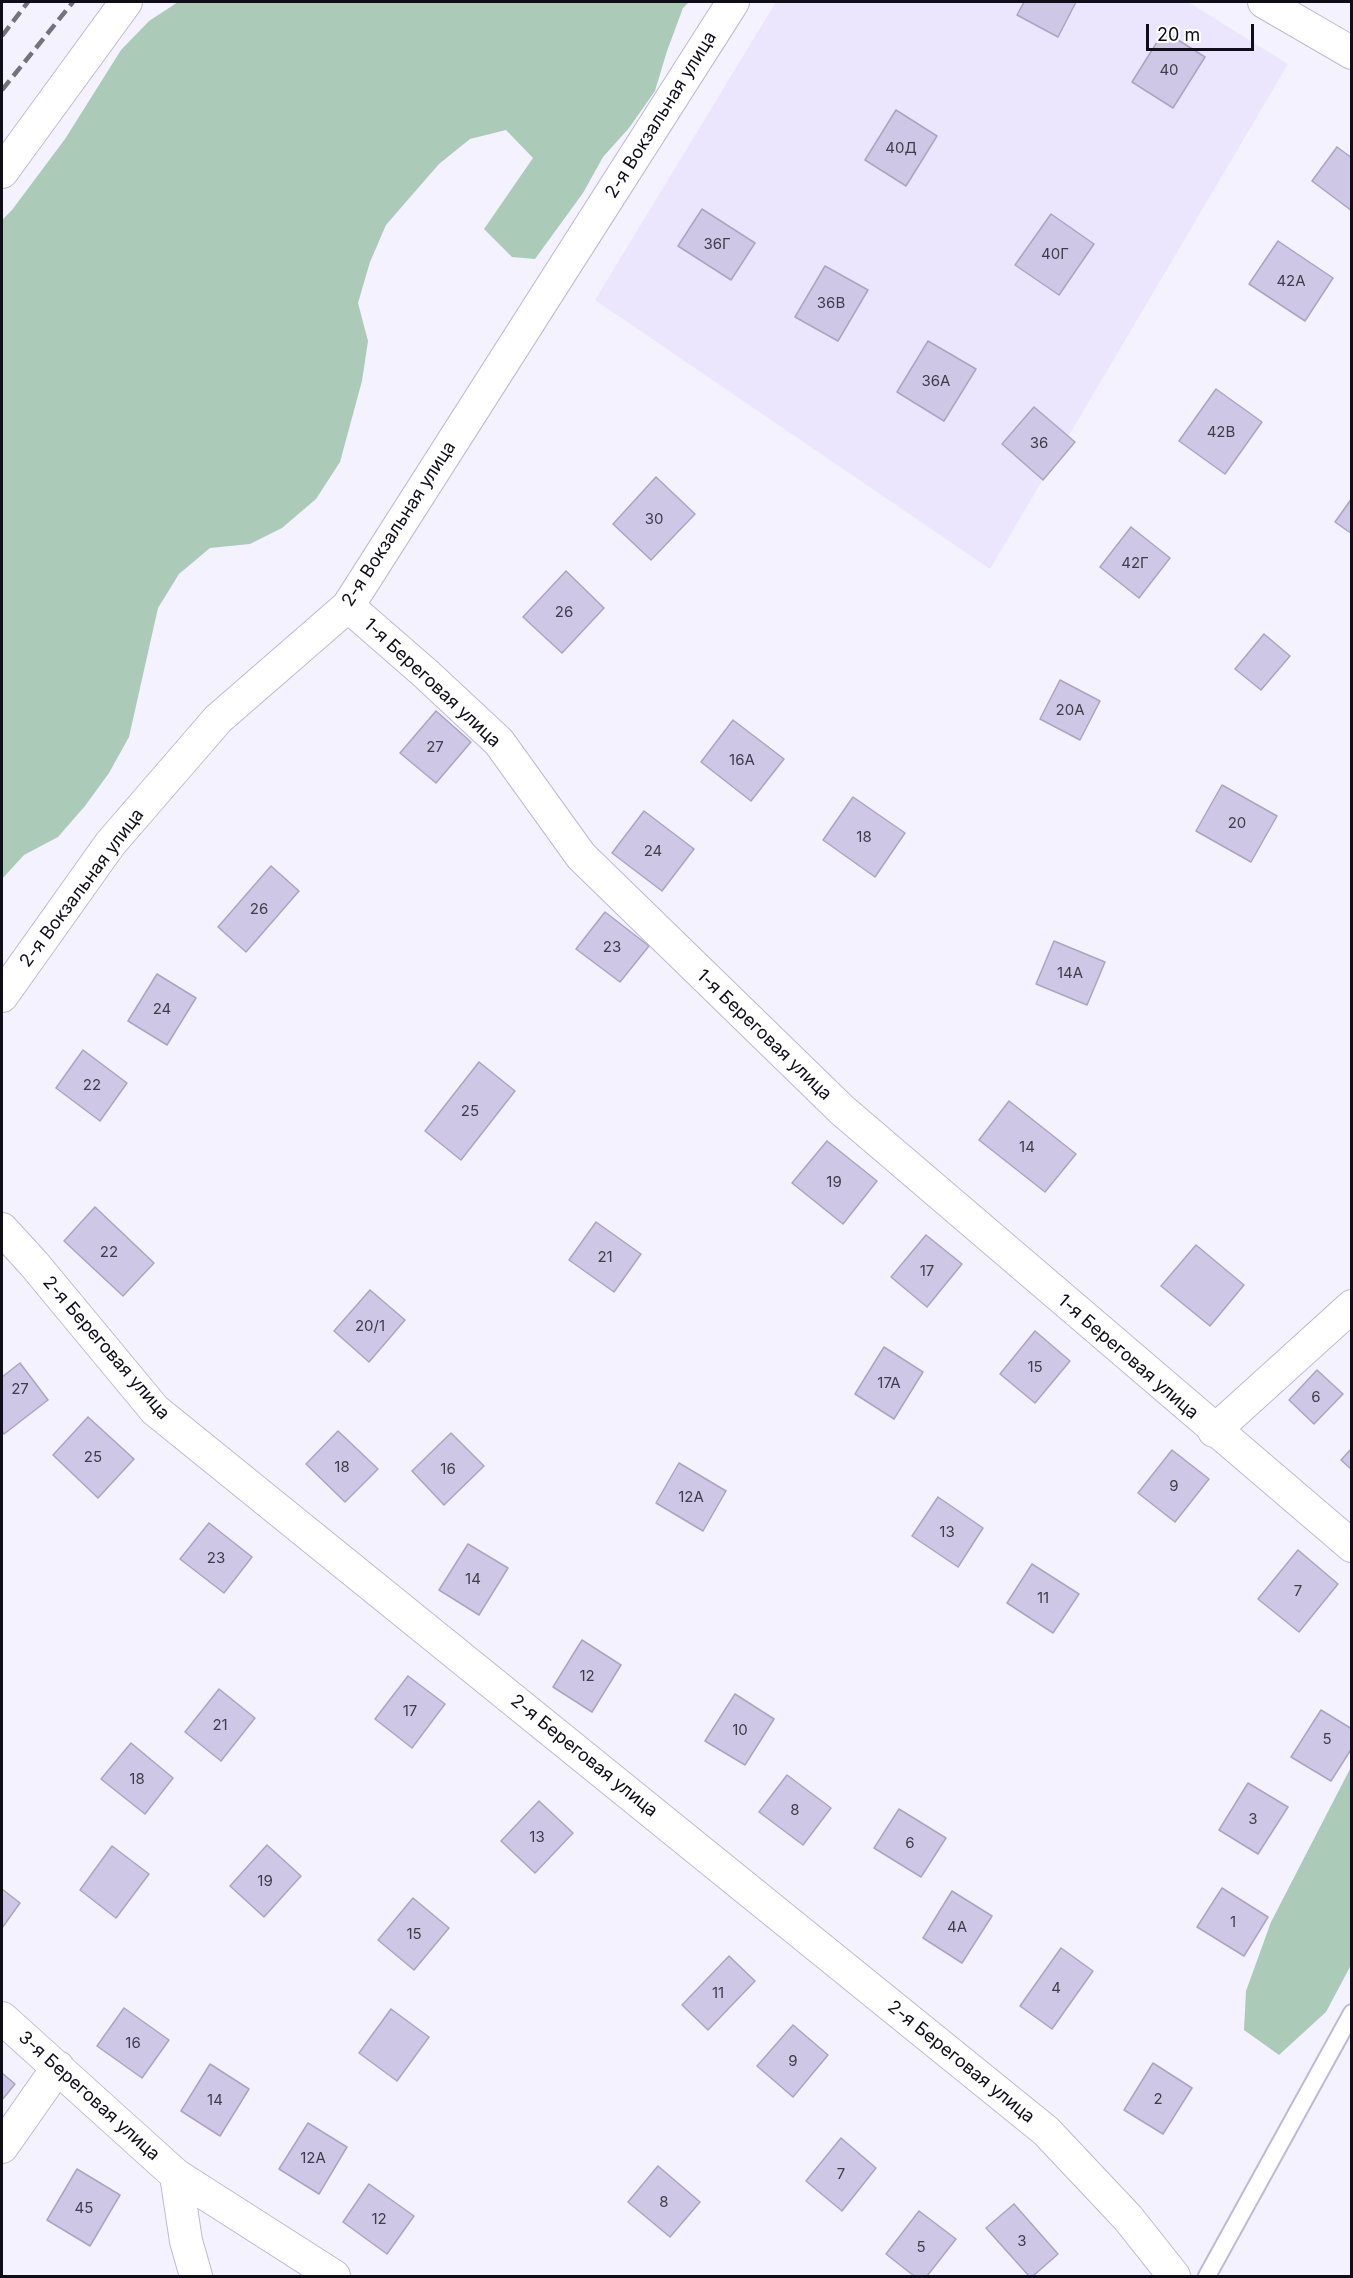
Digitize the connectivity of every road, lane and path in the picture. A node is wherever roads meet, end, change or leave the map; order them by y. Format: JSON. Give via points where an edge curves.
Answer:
{"nodes":[{"id":1,"x":126,"y":2,"type":"edge"},
{"id":2,"x":733,"y":2,"type":"edge"},
{"id":3,"x":1264,"y":2,"type":"edge"},
{"id":4,"x":1352,"y":53,"type":"edge"},
{"id":5,"x":2,"y":172,"type":"edge"},
{"id":6,"x":348,"y":606,"type":"junction"},
{"id":7,"x":2,"y":996,"type":"edge"},
{"id":8,"x":2,"y":1228,"type":"edge"},
{"id":9,"x":1352,"y":1305,"type":"edge"},
{"id":10,"x":1215,"y":1431,"type":"junction"},
{"id":11,"x":1352,"y":1546,"type":"edge"},
{"id":12,"x":1352,"y":2013,"type":"edge"},
{"id":13,"x":2,"y":2018,"type":"edge"},
{"id":14,"x":58,"y":2067,"type":"junction"},
{"id":15,"x":2,"y":2147,"type":"edge"},
{"id":16,"x":176,"y":2175,"type":"junction"},
{"id":17,"x":196,"y":2277,"type":"edge"},
{"id":18,"x":334,"y":2277,"type":"edge"},
{"id":19,"x":1174,"y":2277,"type":"edge"},
{"id":20,"x":1207,"y":2277,"type":"edge"}],
"edges":[{"from":1,"to":5,"type":"street"},
{"from":2,"to":6,"type":"street","name":"2-я Вокзальная улица"},
{"from":3,"to":4,"type":"street"},
{"from":6,"to":7,"type":"street","name":"2-я Вокзальная улица","via":[[218,719],[110,844]]},
{"from":6,"to":10,"type":"street","name":"1-я Береговая улица","via":[[498,742],[581,856],[842,1110]]},
{"from":8,"to":19,"type":"street","name":"2-я Береговая улица","via":[[155,1410],[1046,2131],[1128,2218]]},
{"from":9,"to":10,"type":"street","name":"1-я Береговая улица"},
{"from":10,"to":11,"type":"street","name":"1-я Береговая улица"},
{"from":12,"to":20,"type":"lane"},
{"from":13,"to":14,"type":"street","name":"3-я Береговая улица"},
{"from":14,"to":15,"type":"street"},
{"from":14,"to":16,"type":"street","name":"3-я Береговая улица"},
{"from":16,"to":17,"type":"street","name":"3-я Береговая улица"},
{"from":16,"to":18,"type":"street","name":"3-я Береговая улица"}]}
